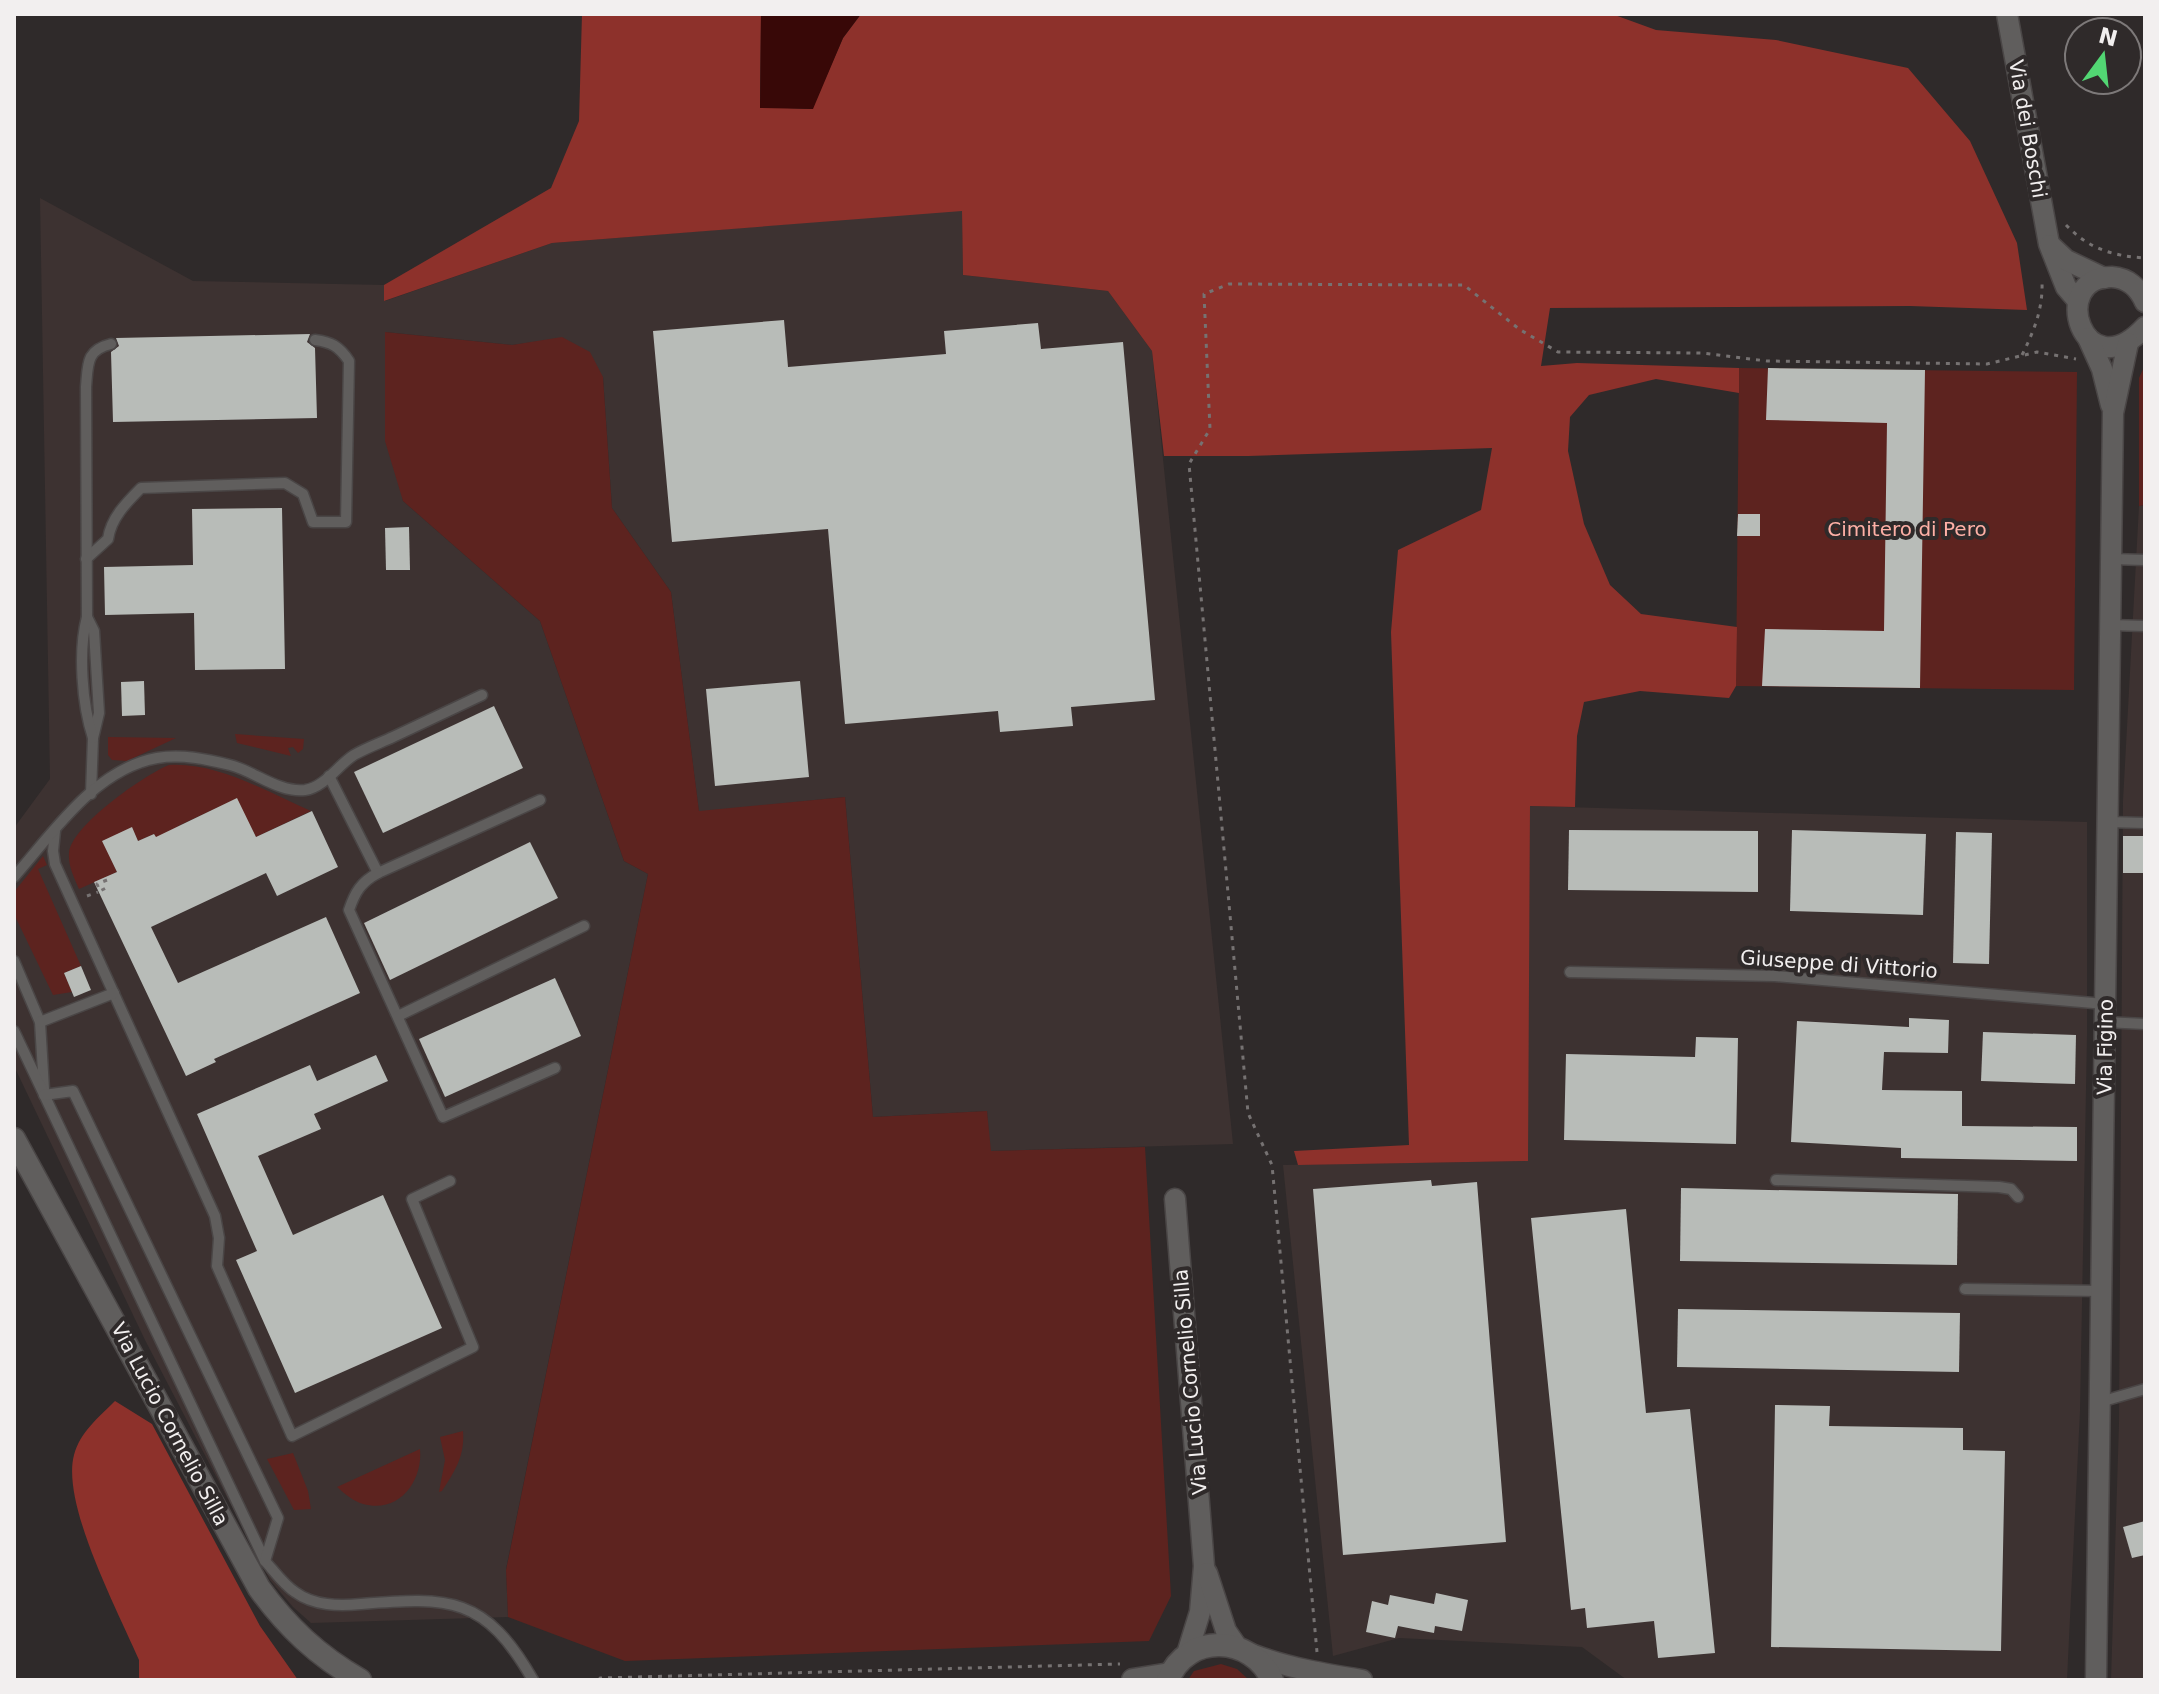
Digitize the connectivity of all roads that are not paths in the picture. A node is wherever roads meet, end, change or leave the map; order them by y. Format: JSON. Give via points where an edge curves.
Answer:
{"nodes":[{"id":1,"x":2007,"y":14,"type":"edge"},
{"id":2,"x":2049,"y":244,"type":"junction"},
{"id":3,"x":2104,"y":278,"type":"junction"},
{"id":4,"x":2138,"y":284,"type":"edge"},
{"id":5,"x":2078,"y":301,"type":"junction"},
{"id":6,"x":2145,"y":302,"type":"edge"},
{"id":7,"x":2140,"y":331,"type":"edge"},
{"id":8,"x":2088,"y":338,"type":"junction"},
{"id":9,"x":315,"y":340,"type":"dead end"},
{"id":10,"x":111,"y":344,"type":"dead end"},
{"id":11,"x":2113,"y":413,"type":"junction"},
{"id":12,"x":86,"y":559,"type":"junction"},
{"id":13,"x":2111,"y":559,"type":"junction"},
{"id":14,"x":2145,"y":560,"type":"edge"},
{"id":15,"x":2110,"y":625,"type":"junction"},
{"id":16,"x":2145,"y":626,"type":"edge"},
{"id":17,"x":482,"y":695,"type":"dead end"},
{"id":18,"x":329,"y":776,"type":"junction"},
{"id":19,"x":91,"y":794,"type":"junction"},
{"id":20,"x":540,"y":800,"type":"dead end"},
{"id":21,"x":2108,"y":822,"type":"junction"},
{"id":22,"x":2145,"y":823,"type":"edge"},
{"id":23,"x":55,"y":831,"type":"junction"},
{"id":24,"x":378,"y":873,"type":"junction"},
{"id":25,"x":14,"y":877,"type":"edge"},
{"id":26,"x":584,"y":926,"type":"dead end"},
{"id":27,"x":14,"y":961,"type":"edge"},
{"id":28,"x":1570,"y":972,"type":"dead end"},
{"id":29,"x":114,"y":993,"type":"junction"},
{"id":30,"x":2105,"y":1013,"type":"junction"},
{"id":31,"x":398,"y":1016,"type":"junction"},
{"id":32,"x":40,"y":1022,"type":"junction"},
{"id":33,"x":2145,"y":1024,"type":"edge"},
{"id":34,"x":14,"y":1031,"type":"edge"},
{"id":35,"x":555,"y":1068,"type":"dead end"},
{"id":36,"x":44,"y":1095,"type":"junction"},
{"id":37,"x":14,"y":1139,"type":"edge"},
{"id":38,"x":1776,"y":1180,"type":"dead end"},
{"id":39,"x":450,"y":1181,"type":"dead end"},
{"id":40,"x":2018,"y":1197,"type":"dead end"},
{"id":41,"x":1175,"y":1199,"type":"dead end"},
{"id":42,"x":1965,"y":1289,"type":"dead end"},
{"id":43,"x":2101,"y":1291,"type":"junction"},
{"id":44,"x":2145,"y":1389,"type":"edge"},
{"id":45,"x":2100,"y":1402,"type":"junction"},
{"id":46,"x":265,"y":1561,"type":"junction"},
{"id":47,"x":1204,"y":1566,"type":"junction"},
{"id":48,"x":1245,"y":1651,"type":"junction"},
{"id":49,"x":1187,"y":1654,"type":"junction"},
{"id":50,"x":1132,"y":1672,"type":"edge"},
{"id":51,"x":1169,"y":1677,"type":"edge"},
{"id":52,"x":360,"y":1680,"type":"edge"},
{"id":53,"x":533,"y":1680,"type":"edge"},
{"id":54,"x":1272,"y":1680,"type":"edge"},
{"id":55,"x":1362,"y":1680,"type":"edge"},
{"id":56,"x":2096,"y":1680,"type":"edge"}],
"edges":[{"from":1,"to":2,"type":"street","name":"Via dei Boschi"},
{"from":2,"to":3,"type":"street","via":[[2066,260]]},
{"from":2,"to":5,"type":"street","name":"Via dei Boschi","via":[[2066,287]]},
{"from":3,"to":4,"type":"street"},
{"from":3,"to":5,"type":"street","via":[[2087,287]]},
{"from":4,"to":6,"type":"street"},
{"from":5,"to":8,"type":"street","name":"Via dei Boschi","via":[[2077,321]]},
{"from":7,"to":8,"type":"street","via":[[2107,347]]},
{"from":7,"to":11,"type":"street","name":"Via Figino"},
{"from":8,"to":11,"type":"street","name":"Via Figino"},
{"from":9,"to":12,"type":"lane","via":[[329,341],[349,361],[346,522],[313,522],[303,494],[285,483],[141,488],[110,526],[108,539]]},
{"from":10,"to":12,"type":"lane","via":[[98,347],[88,367]]},
{"from":11,"to":13,"type":"street","name":"Via Figino"},
{"from":12,"to":19,"type":"lane","via":[[84,696],[93,738]]},
{"from":13,"to":14,"type":"lane"},
{"from":13,"to":15,"type":"street","name":"Via Figino"},
{"from":15,"to":16,"type":"lane"},
{"from":15,"to":21,"type":"street","name":"Via Figino"},
{"from":17,"to":18,"type":"lane","via":[[353,755]]},
{"from":18,"to":19,"type":"lane","via":[[305,790],[285,788],[234,766],[168,757],[134,766]]},
{"from":18,"to":24,"type":"lane"},
{"from":19,"to":23,"type":"lane"},
{"from":20,"to":24,"type":"lane"},
{"from":21,"to":22,"type":"lane"},
{"from":21,"to":30,"type":"street","name":"Via Figino"},
{"from":23,"to":25,"type":"lane"},
{"from":23,"to":29,"type":"lane","via":[[55,864]]},
{"from":24,"to":31,"type":"lane","via":[[357,889],[349,910]]},
{"from":26,"to":31,"type":"lane"},
{"from":27,"to":32,"type":"lane"},
{"from":28,"to":30,"type":"lane","name":"Giuseppe di Vittorio","via":[[1775,976]]},
{"from":29,"to":32,"type":"lane"},
{"from":29,"to":39,"type":"lane","via":[[215,1216],[217,1266],[292,1436],[473,1347],[412,1199]]},
{"from":30,"to":33,"type":"lane","name":"Giuseppe di Vittorio"},
{"from":30,"to":43,"type":"street","name":"Via Figino"},
{"from":31,"to":35,"type":"lane","via":[[443,1117]]},
{"from":32,"to":36,"type":"lane"},
{"from":34,"to":36,"type":"lane","name":"Via Lucio Cornelio Silla"},
{"from":36,"to":46,"type":"lane","name":"Via Lucio Cornelio Silla"},
{"from":36,"to":46,"type":"lane","via":[[73,1091],[278,1518]]},
{"from":37,"to":52,"type":"street","name":"Via Lucio Cornelio Silla","via":[[259,1588],[303,1641]]},
{"from":38,"to":40,"type":"lane","via":[[1999,1187]]},
{"from":41,"to":47,"type":"street","name":"Via Lucio Cornelio Silla"},
{"from":42,"to":43,"type":"lane"},
{"from":43,"to":45,"type":"street","name":"Via Figino"},
{"from":44,"to":45,"type":"lane"},
{"from":45,"to":56,"type":"street","name":"Via Figino"},
{"from":46,"to":53,"type":"lane","name":"Via Lucio Cornelio Silla","via":[[295,1593],[320,1603],[426,1600],[460,1606],[500,1635]]},
{"from":47,"to":48,"type":"street","name":"Via Lucio Cornelio Silla","via":[[1226,1631]]},
{"from":47,"to":49,"type":"street","name":"Via Lucio Cornelio Silla","via":[[1200,1612]]},
{"from":48,"to":49,"type":"street","via":[[1211,1645]]},
{"from":48,"to":54,"type":"street","name":"Via Lucio Cornelio Silla"},
{"from":48,"to":55,"type":"street","via":[[1279,1665]]},
{"from":49,"to":51,"type":"street","name":"Via Lucio Cornelio Silla"},
{"from":50,"to":51,"type":"street","name":"Via Lucio Cornelio Silla"}]}
